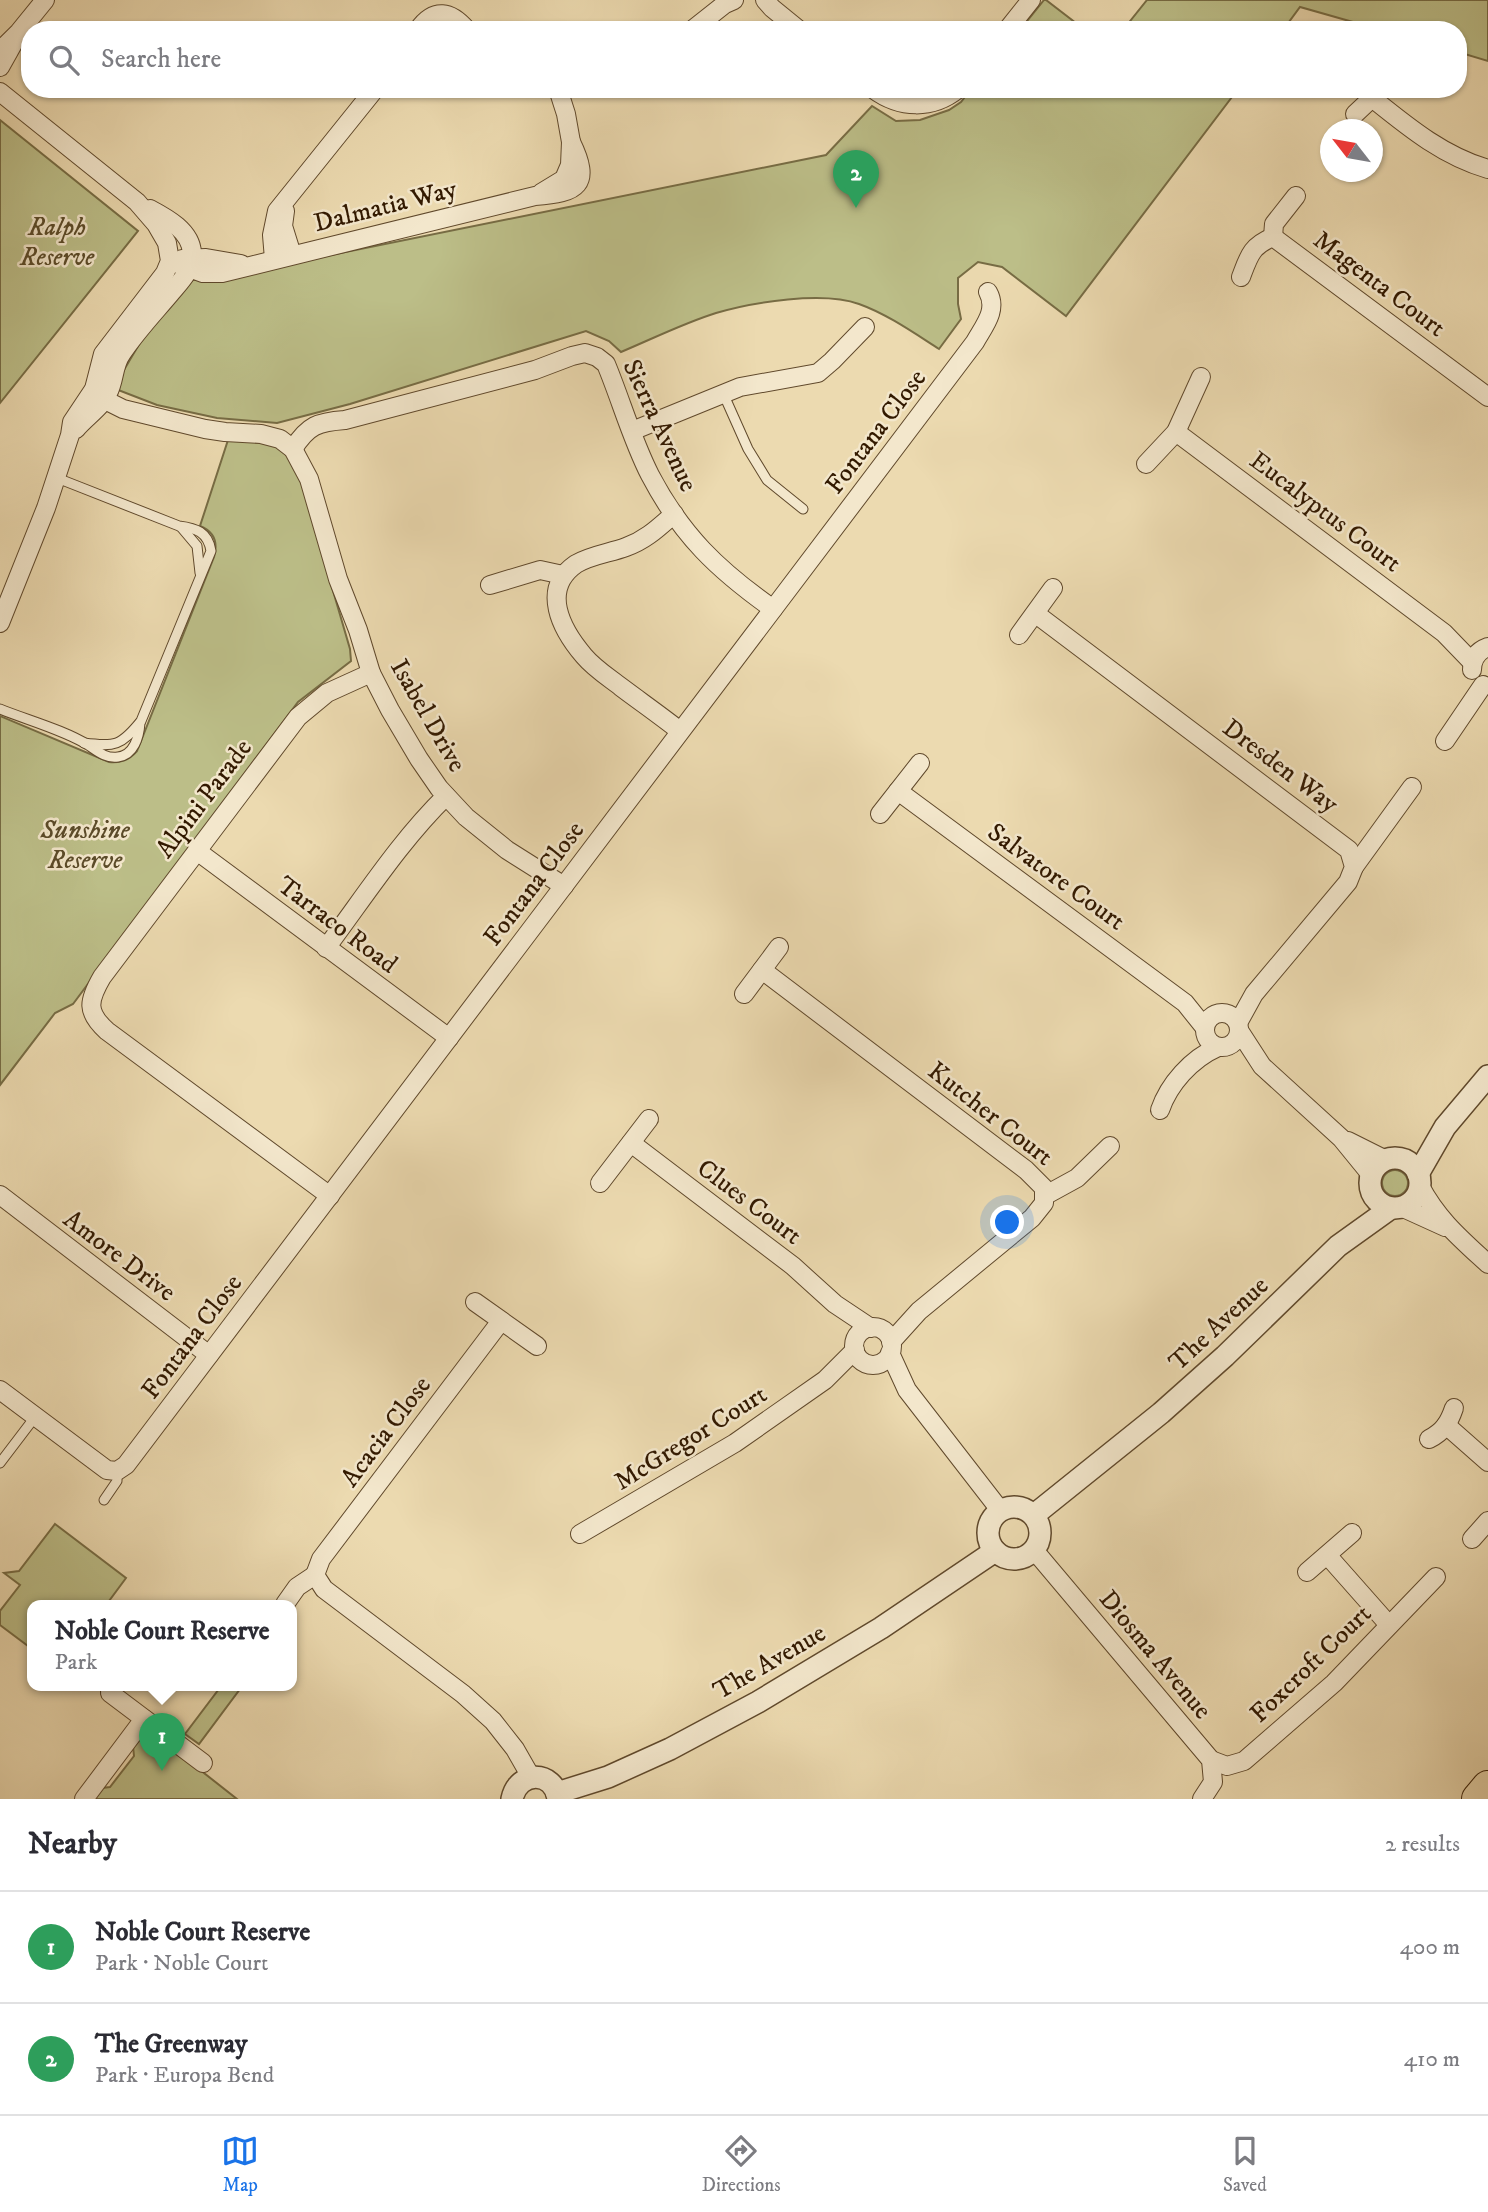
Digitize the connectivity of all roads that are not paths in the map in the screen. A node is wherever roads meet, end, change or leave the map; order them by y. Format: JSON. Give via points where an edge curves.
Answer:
{"nodes":[{"id":1,"x":45,"y":0,"type":"edge"},
{"id":2,"x":715,"y":0,"type":"edge"},
{"id":3,"x":734,"y":0,"type":"edge"},
{"id":4,"x":753,"y":0,"type":"edge"},
{"id":5,"x":1031,"y":0,"type":"edge"},
{"id":6,"x":769,"y":4,"type":"edge"},
{"id":7,"x":28,"y":21,"type":"edge"},
{"id":8,"x":425,"y":21,"type":"edge"},
{"id":9,"x":458,"y":21,"type":"edge"},
{"id":10,"x":700,"y":21,"type":"edge"},
{"id":11,"x":704,"y":21,"type":"edge"},
{"id":12,"x":789,"y":21,"type":"edge"},
{"id":13,"x":1014,"y":21,"type":"edge"},
{"id":14,"x":21,"y":30,"type":"edge"},
{"id":15,"x":19,"y":32,"type":"junction"},
{"id":16,"x":0,"y":51,"type":"edge"},
{"id":17,"x":0,"y":67,"type":"edge"},
{"id":18,"x":0,"y":92,"type":"edge"},
{"id":19,"x":368,"y":98,"type":"edge"},
{"id":20,"x":559,"y":98,"type":"edge"},
{"id":21,"x":569,"y":98,"type":"edge"},
{"id":22,"x":889,"y":98,"type":"edge"},
{"id":23,"x":943,"y":98,"type":"edge"},
{"id":24,"x":1371,"y":98,"type":"edge"},
{"id":25,"x":1379,"y":98,"type":"edge"},
{"id":26,"x":566,"y":114,"type":"junction"},
{"id":27,"x":1355,"y":114,"type":"dead end"},
{"id":28,"x":1488,"y":169,"type":"edge"},
{"id":29,"x":291,"y":194,"type":"junction"},
{"id":30,"x":1296,"y":196,"type":"dead end"},
{"id":31,"x":137,"y":202,"type":"junction"},
{"id":32,"x":1273,"y":237,"type":"junction"},
{"id":33,"x":292,"y":255,"type":"junction"},
{"id":34,"x":274,"y":259,"type":"junction"},
{"id":35,"x":170,"y":261,"type":"junction"},
{"id":36,"x":191,"y":263,"type":"junction"},
{"id":37,"x":1241,"y":277,"type":"dead end"},
{"id":38,"x":988,"y":292,"type":"dead end"},
{"id":39,"x":864,"y":327,"type":"dead end"},
{"id":40,"x":1201,"y":377,"type":"dead end"},
{"id":41,"x":102,"y":393,"type":"junction"},
{"id":42,"x":723,"y":393,"type":"junction"},
{"id":43,"x":1488,"y":397,"type":"edge"},
{"id":44,"x":632,"y":431,"type":"junction"},
{"id":45,"x":1176,"y":432,"type":"junction"},
{"id":46,"x":300,"y":443,"type":"junction"},
{"id":47,"x":1146,"y":464,"type":"dead end"},
{"id":48,"x":57,"y":478,"type":"junction"},
{"id":49,"x":803,"y":509,"type":"dead end"},
{"id":50,"x":674,"y":514,"type":"junction"},
{"id":51,"x":563,"y":575,"type":"junction"},
{"id":52,"x":490,"y":585,"type":"dead end"},
{"id":53,"x":1053,"y":588,"type":"dead end"},
{"id":54,"x":773,"y":609,"type":"junction"},
{"id":55,"x":1036,"y":614,"type":"junction"},
{"id":56,"x":0,"y":623,"type":"edge"},
{"id":57,"x":1019,"y":635,"type":"dead end"},
{"id":58,"x":1480,"y":653,"type":"edge"},
{"id":59,"x":371,"y":673,"type":"junction"},
{"id":60,"x":1485,"y":686,"type":"edge"},
{"id":61,"x":0,"y":709,"type":"edge"},
{"id":62,"x":141,"y":721,"type":"junction"},
{"id":63,"x":680,"y":732,"type":"junction"},
{"id":64,"x":1445,"y":741,"type":"dead end"},
{"id":65,"x":84,"y":743,"type":"junction"},
{"id":66,"x":920,"y":763,"type":"dead end"},
{"id":67,"x":1412,"y":787,"type":"dead end"},
{"id":68,"x":898,"y":791,"type":"junction"},
{"id":69,"x":446,"y":796,"type":"junction"},
{"id":70,"x":880,"y":814,"type":"dead end"},
{"id":71,"x":197,"y":851,"type":"junction"},
{"id":72,"x":1354,"y":867,"type":"junction"},
{"id":73,"x":564,"y":886,"type":"junction"},
{"id":74,"x":779,"y":947,"type":"dead end"},
{"id":75,"x":326,"y":948,"type":"junction"},
{"id":76,"x":762,"y":971,"type":"junction"},
{"id":77,"x":744,"y":994,"type":"dead end"},
{"id":78,"x":1222,"y":1030,"type":"junction"},
{"id":79,"x":449,"y":1038,"type":"junction"},
{"id":80,"x":1488,"y":1076,"type":"edge"},
{"id":81,"x":1160,"y":1111,"type":"dead end"},
{"id":82,"x":649,"y":1119,"type":"dead end"},
{"id":83,"x":1445,"y":1126,"type":"junction"},
{"id":84,"x":631,"y":1143,"type":"junction"},
{"id":85,"x":1111,"y":1146,"type":"dead end"},
{"id":86,"x":1383,"y":1171,"type":"junction"},
{"id":87,"x":1419,"y":1180,"type":"junction"},
{"id":88,"x":600,"y":1183,"type":"dead end"},
{"id":89,"x":1045,"y":1195,"type":"junction"},
{"id":90,"x":330,"y":1196,"type":"junction"},
{"id":91,"x":1,"y":1200,"type":"edge"},
{"id":92,"x":1396,"y":1208,"type":"junction"},
{"id":93,"x":1448,"y":1228,"type":"junction"},
{"id":94,"x":1338,"y":1246,"type":"junction"},
{"id":95,"x":1488,"y":1264,"type":"edge"},
{"id":96,"x":475,"y":1302,"type":"dead end"},
{"id":97,"x":501,"y":1321,"type":"junction"},
{"id":98,"x":537,"y":1346,"type":"dead end"},
{"id":99,"x":873,"y":1346,"type":"junction"},
{"id":100,"x":209,"y":1355,"type":"junction"},
{"id":101,"x":0,"y":1390,"type":"edge"},
{"id":102,"x":35,"y":1417,"type":"junction"},
{"id":103,"x":1429,"y":1438,"type":"dead end"},
{"id":104,"x":1488,"y":1462,"type":"edge"},
{"id":105,"x":0,"y":1463,"type":"edge"},
{"id":106,"x":117,"y":1471,"type":"junction"},
{"id":107,"x":104,"y":1500,"type":"dead end"},
{"id":108,"x":1000,"y":1510,"type":"junction"},
{"id":109,"x":1034,"y":1515,"type":"junction"},
{"id":110,"x":1488,"y":1521,"type":"edge"},
{"id":111,"x":1352,"y":1533,"type":"dead end"},
{"id":112,"x":580,"y":1534,"type":"dead end"},
{"id":113,"x":1472,"y":1539,"type":"dead end"},
{"id":114,"x":1034,"y":1550,"type":"junction"},
{"id":115,"x":995,"y":1552,"type":"junction"},
{"id":116,"x":1328,"y":1556,"type":"junction"},
{"id":117,"x":1307,"y":1572,"type":"dead end"},
{"id":118,"x":315,"y":1575,"type":"junction"},
{"id":119,"x":1436,"y":1577,"type":"dead end"},
{"id":120,"x":288,"y":1600,"type":"edge"},
{"id":121,"x":1389,"y":1625,"type":"junction"},
{"id":122,"x":110,"y":1693,"type":"dead end"},
{"id":123,"x":144,"y":1719,"type":"junction"},
{"id":124,"x":1211,"y":1760,"type":"junction"},
{"id":125,"x":203,"y":1763,"type":"dead end"},
{"id":126,"x":531,"y":1777,"type":"junction"},
{"id":127,"x":1488,"y":1787,"type":"edge"},
{"id":128,"x":558,"y":1796,"type":"edge"},
{"id":129,"x":84,"y":1799,"type":"edge"},
{"id":130,"x":512,"y":1799,"type":"edge"},
{"id":131,"x":1202,"y":1799,"type":"edge"},
{"id":132,"x":1478,"y":1799,"type":"edge"}],
"edges":[{"from":1,"to":7,"type":"street"},
{"from":2,"to":10,"type":"street"},
{"from":3,"to":11,"type":"street"},
{"from":4,"to":6,"type":"street"},
{"from":5,"to":13,"type":"street"},
{"from":6,"to":12,"type":"street"},
{"from":8,"to":9,"type":"street","via":[[444,14]]},
{"from":14,"to":15,"type":"street"},
{"from":15,"to":16,"type":"street"},
{"from":15,"to":17,"type":"street"},
{"from":18,"to":31,"type":"street"},
{"from":19,"to":29,"type":"street"},
{"from":20,"to":26,"type":"street","name":"Dalmatia Way"},
{"from":21,"to":26,"type":"street","name":"Dalmatia Way"},
{"from":22,"to":23,"type":"street","via":[[915,105]]},
{"from":24,"to":27,"type":"street"},
{"from":25,"to":28,"type":"street","via":[[1421,137]]},
{"from":26,"to":33,"type":"street","name":"Dalmatia Way","via":[[570,165],[564,179],[535,196]]},
{"from":29,"to":33,"type":"street","via":[[283,226]]},
{"from":29,"to":34,"type":"street","via":[[274,221]]},
{"from":30,"to":32,"type":"street","name":"Magenta Court","via":[[1274,224]]},
{"from":31,"to":35,"type":"street","via":[[164,235]]},
{"from":31,"to":36,"type":"street","via":[[176,225],[191,244]]},
{"from":32,"to":37,"type":"street","name":"Magenta Court","via":[[1249,254]]},
{"from":32,"to":43,"type":"street","name":"Magenta Court"},
{"from":33,"to":34,"type":"street","name":"Dalmatia Way"},
{"from":34,"to":36,"type":"street","name":"Dalmatia Way","via":[[247,265],[206,258]]},
{"from":35,"to":36,"type":"street","name":"Dalmatia Way"},
{"from":35,"to":41,"type":"street","via":[[103,354]]},
{"from":36,"to":41,"type":"street","via":[[122,352]]},
{"from":38,"to":54,"type":"street","name":"Fontana Close","via":[[993,300],[989,317],[975,342]]},
{"from":39,"to":42,"type":"street","via":[[818,373]]},
{"from":40,"to":45,"type":"street"},
{"from":41,"to":46,"type":"street","via":[[131,400],[158,417]]},
{"from":41,"to":48,"type":"street","via":[[76,414]]},
{"from":42,"to":44,"type":"street"},
{"from":42,"to":49,"type":"lane","via":[[767,480]]},
{"from":44,"to":46,"type":"street","name":"Sierra Avenue","via":[[606,364],[585,354],[345,420]]},
{"from":44,"to":50,"type":"street","name":"Sierra Avenue"},
{"from":45,"to":47,"type":"street"},
{"from":45,"to":58,"type":"street","name":"Eucalyptus Court","via":[[1444,633]]},
{"from":46,"to":59,"type":"street","name":"Isabel Drive","via":[[338,579]]},
{"from":48,"to":56,"type":"street"},
{"from":48,"to":62,"type":"lane","via":[[179,526],[197,546],[200,573]]},
{"from":50,"to":51,"type":"street","via":[[647,538],[580,562]]},
{"from":50,"to":54,"type":"street","name":"Sierra Avenue","via":[[718,567]]},
{"from":51,"to":52,"type":"street","via":[[540,570]]},
{"from":51,"to":63,"type":"street","via":[[556,604],[566,630],[584,656]]},
{"from":53,"to":55,"type":"street"},
{"from":54,"to":63,"type":"street","name":"Fontana Close"},
{"from":55,"to":57,"type":"street"},
{"from":55,"to":72,"type":"street","name":"Dresden Way","via":[[1332,836],[1349,850]]},
{"from":58,"to":60,"type":"street","name":"Eucalyptus Court","via":[[1474,676]]},
{"from":59,"to":69,"type":"street","name":"Isabel Drive","via":[[419,759]]},
{"from":59,"to":71,"type":"street","name":"Alpini Parade","via":[[327,693],[298,717]]},
{"from":60,"to":64,"type":"street"},
{"from":61,"to":65,"type":"lane"},
{"from":62,"to":65,"type":"lane","via":[[122,741],[106,746]]},
{"from":62,"to":65,"type":"lane","via":[[136,743],[127,755],[113,758]]},
{"from":63,"to":73,"type":"street","name":"Fontana Close"},
{"from":66,"to":68,"type":"street"},
{"from":67,"to":72,"type":"street"},
{"from":68,"to":70,"type":"street"},
{"from":68,"to":78,"type":"street","name":"Salvatore Court"},
{"from":69,"to":73,"type":"street","name":"Isabel Drive","via":[[507,850]]},
{"from":69,"to":75,"type":"street","via":[[406,839]]},
{"from":71,"to":75,"type":"street","name":"Tarraco Road"},
{"from":71,"to":90,"type":"street","name":"Alpini Parade","via":[[102,977],[91,1011],[107,1031]]},
{"from":72,"to":78,"type":"street","via":[[1348,882]]},
{"from":73,"to":79,"type":"street","name":"Fontana Close"},
{"from":74,"to":76,"type":"street"},
{"from":75,"to":79,"type":"street","name":"Tarraco Road"},
{"from":76,"to":77,"type":"street"},
{"from":76,"to":89,"type":"street","name":"Kutcher Court","via":[[1026,1170]]},
{"from":78,"to":81,"type":"street","via":[[1166,1093]]},
{"from":78,"to":86,"type":"street","name":"Salvatore Court"},
{"from":79,"to":90,"type":"street","name":"Fontana Close"},
{"from":80,"to":83,"type":"street","name":"The Avenue"},
{"from":82,"to":84,"type":"street"},
{"from":83,"to":86,"type":"street","name":"The Avenue"},
{"from":83,"to":87,"type":"street","name":"The Avenue"},
{"from":84,"to":88,"type":"street"},
{"from":84,"to":99,"type":"street","name":"Clues Court","via":[[793,1266]]},
{"from":85,"to":89,"type":"street","via":[[1070,1183]]},
{"from":86,"to":87,"type":"street","via":[[1408,1162]]},
{"from":86,"to":92,"type":"street","via":[[1379,1202]]},
{"from":86,"to":94,"type":"street","name":"The Avenue"},
{"from":87,"to":92,"type":"street","via":[[1414,1200]]},
{"from":87,"to":93,"type":"street"},
{"from":89,"to":99,"type":"street","name":"Kutcher Court","via":[[1032,1218]]},
{"from":90,"to":100,"type":"street","name":"Fontana Close"},
{"from":91,"to":100,"type":"street","name":"Amore Drive"},
{"from":92,"to":93,"type":"street"},
{"from":92,"to":94,"type":"street","name":"The Avenue"},
{"from":93,"to":95,"type":"street"},
{"from":94,"to":109,"type":"street","name":"The Avenue","via":[[1191,1387]]},
{"from":96,"to":97,"type":"street"},
{"from":97,"to":98,"type":"street"},
{"from":97,"to":118,"type":"street","name":"Acacia Close","via":[[321,1559]]},
{"from":99,"to":108,"type":"street","name":"Clues Court"},
{"from":99,"to":112,"type":"street","name":"McGregor Court","via":[[736,1443]]},
{"from":100,"to":106,"type":"street","name":"Fontana Close","via":[[129,1462]]},
{"from":101,"to":102,"type":"street"},
{"from":102,"to":105,"type":"lane"},
{"from":102,"to":106,"type":"street","via":[[105,1468]]},
{"from":103,"to":104,"type":"street","via":[[1450,1417]]},
{"from":106,"to":107,"type":"lane","name":"Fontana Close","via":[[117,1480]]},
{"from":108,"to":109,"type":"street","via":[[1018,1507]]},
{"from":108,"to":115,"type":"street","via":[[989,1526]]},
{"from":109,"to":114,"type":"street","via":[[1040,1532]]},
{"from":110,"to":113,"type":"street"},
{"from":111,"to":116,"type":"street"},
{"from":114,"to":115,"type":"street","via":[[1018,1559]]},
{"from":114,"to":124,"type":"street","name":"Diosma Avenue"},
{"from":115,"to":128,"type":"street","name":"The Avenue","via":[[758,1702],[670,1749]]},
{"from":116,"to":117,"type":"street"},
{"from":116,"to":121,"type":"street"},
{"from":118,"to":120,"type":"street","name":"Acacia Close"},
{"from":118,"to":126,"type":"street","via":[[324,1589],[494,1721]]},
{"from":119,"to":121,"type":"street","name":"Foxcroft Court"},
{"from":121,"to":124,"type":"street","name":"Foxcroft Court","via":[[1334,1683],[1244,1761],[1227,1766]]},
{"from":122,"to":123,"type":"street"},
{"from":123,"to":125,"type":"street"},
{"from":123,"to":129,"type":"street"},
{"from":124,"to":131,"type":"street","name":"Diosma Avenue","via":[[1213,1782]]},
{"from":126,"to":128,"type":"street","via":[[550,1782]]},
{"from":126,"to":130,"type":"street","via":[[519,1784]]},
{"from":127,"to":132,"type":"highway"}]}
